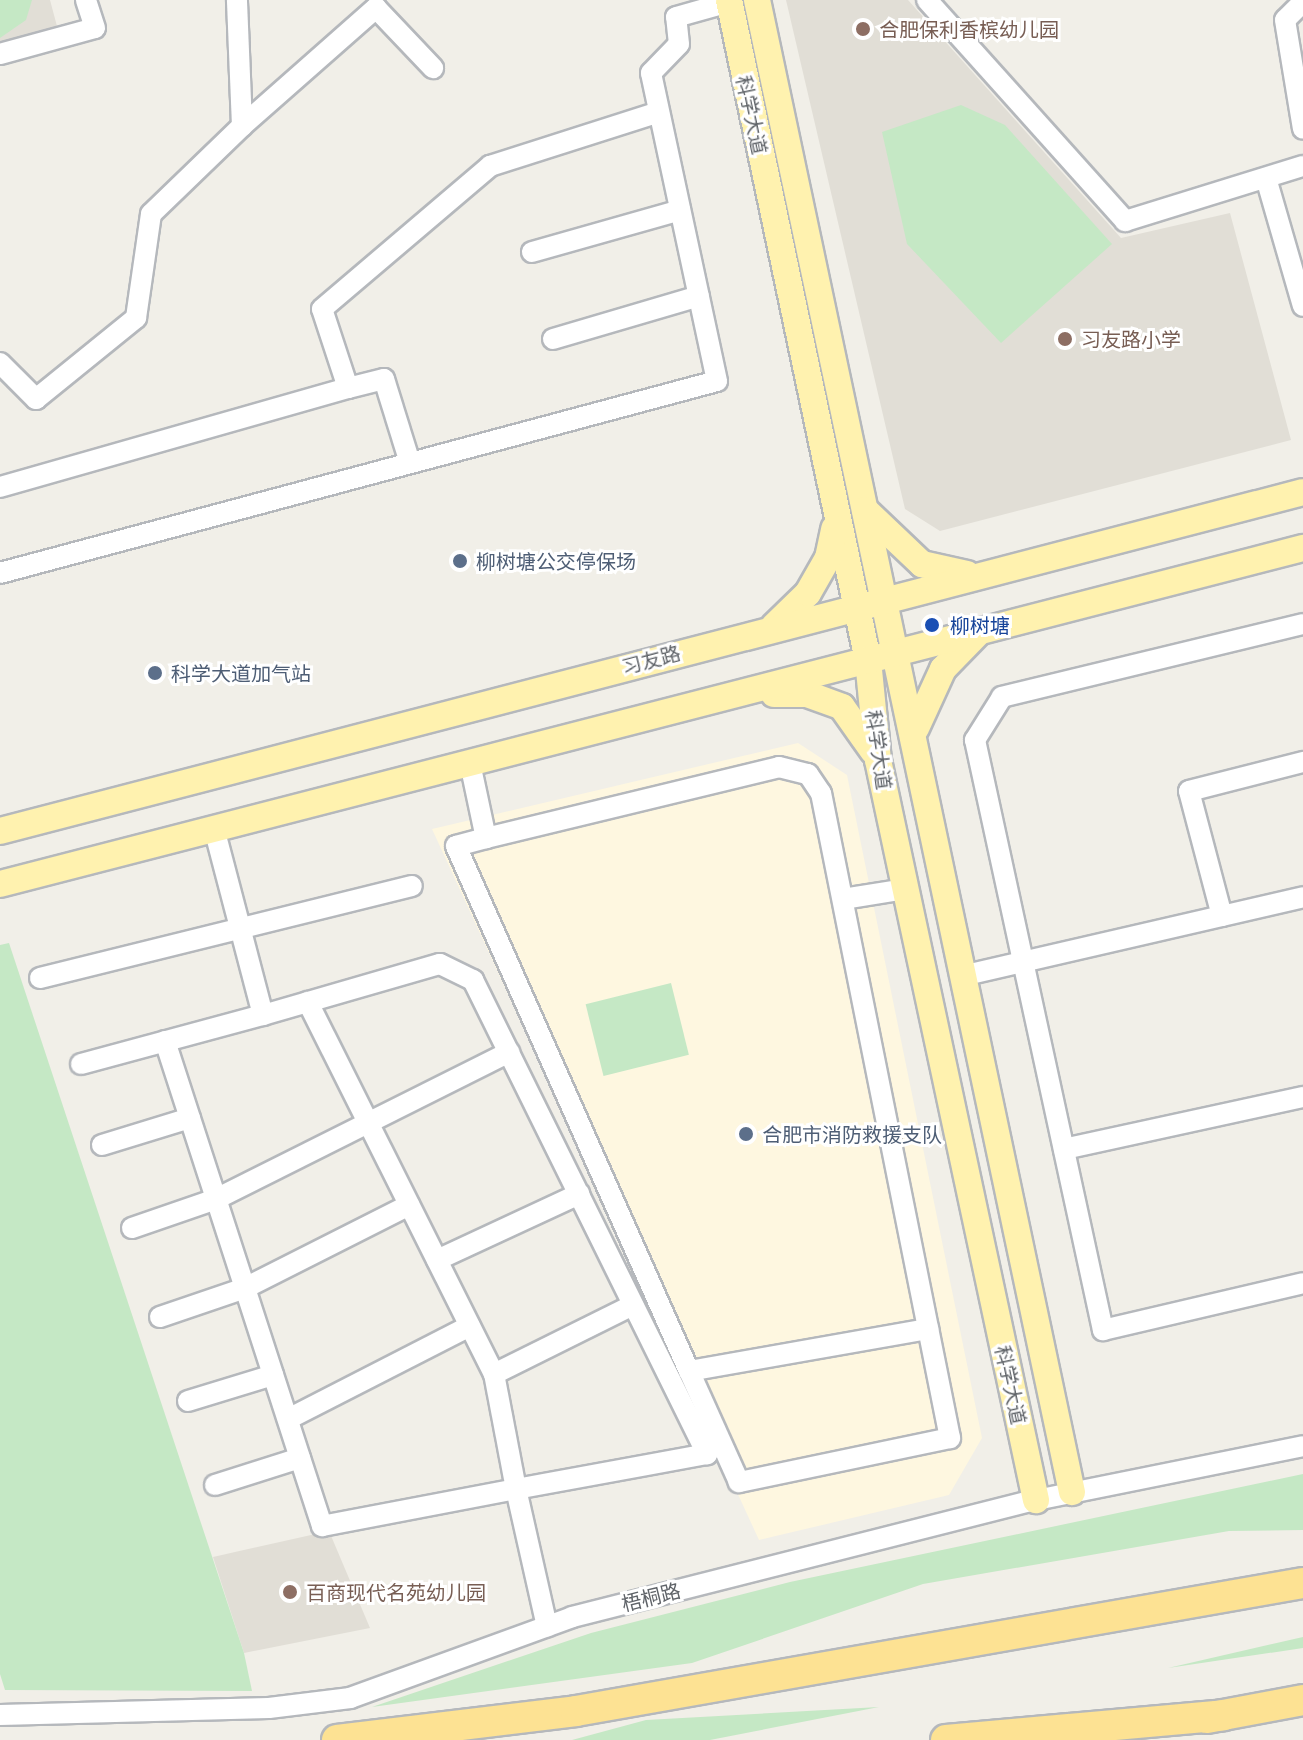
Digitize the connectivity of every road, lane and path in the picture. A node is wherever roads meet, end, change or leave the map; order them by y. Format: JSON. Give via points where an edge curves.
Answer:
{"nodes":[{"id":1,"x":86,"y":0,"type":"edge"},
{"id":2,"x":237,"y":0,"type":"edge"},
{"id":3,"x":757,"y":0,"type":"edge"},
{"id":4,"x":927,"y":0,"type":"edge"},
{"id":5,"x":729,"y":1,"type":"edge"},
{"id":6,"x":1303,"y":2,"type":"edge"},
{"id":7,"x":673,"y":8,"type":"edge"},
{"id":8,"x":0,"y":54,"type":"edge"},
{"id":9,"x":433,"y":68,"type":"dead end"},
{"id":10,"x":659,"y":112,"type":"junction"},
{"id":11,"x":242,"y":126,"type":"junction"},
{"id":12,"x":1303,"y":129,"type":"edge"},
{"id":13,"x":1303,"y":166,"type":"edge"},
{"id":14,"x":1266,"y":178,"type":"junction"},
{"id":15,"x":680,"y":210,"type":"junction"},
{"id":16,"x":532,"y":252,"type":"dead end"},
{"id":17,"x":699,"y":296,"type":"junction"},
{"id":18,"x":1303,"y":306,"type":"edge"},
{"id":19,"x":553,"y":339,"type":"dead end"},
{"id":20,"x":0,"y":363,"type":"edge"},
{"id":21,"x":348,"y":388,"type":"junction"},
{"id":22,"x":410,"y":463,"type":"junction"},
{"id":23,"x":0,"y":487,"type":"edge"},
{"id":24,"x":1303,"y":492,"type":"edge"},
{"id":25,"x":863,"y":507,"type":"junction"},
{"id":26,"x":836,"y":518,"type":"junction"},
{"id":27,"x":1303,"y":548,"type":"edge"},
{"id":28,"x":0,"y":573,"type":"edge"},
{"id":29,"x":975,"y":575,"type":"junction"},
{"id":30,"x":885,"y":599,"type":"junction"},
{"id":31,"x":855,"y":606,"type":"junction"},
{"id":32,"x":1303,"y":624,"type":"edge"},
{"id":33,"x":771,"y":628,"type":"junction"},
{"id":34,"x":980,"y":632,"type":"junction"},
{"id":35,"x":899,"y":652,"type":"junction"},
{"id":36,"x":868,"y":660,"type":"junction"},
{"id":37,"x":738,"y":694,"type":"junction"},
{"id":38,"x":915,"y":731,"type":"junction"},
{"id":39,"x":878,"y":760,"type":"junction"},
{"id":40,"x":1303,"y":762,"type":"edge"},
{"id":41,"x":470,"y":763,"type":"junction"},
{"id":42,"x":214,"y":828,"type":"junction"},
{"id":43,"x":0,"y":831,"type":"edge"},
{"id":44,"x":486,"y":838,"type":"junction"},
{"id":45,"x":0,"y":884,"type":"edge"},
{"id":46,"x":412,"y":886,"type":"dead end"},
{"id":47,"x":906,"y":889,"type":"junction"},
{"id":48,"x":1303,"y":897,"type":"edge"},
{"id":49,"x":843,"y":899,"type":"junction"},
{"id":50,"x":1222,"y":916,"type":"junction"},
{"id":51,"x":240,"y":926,"type":"junction"},
{"id":52,"x":1024,"y":961,"type":"junction"},
{"id":53,"x":966,"y":975,"type":"junction"},
{"id":54,"x":40,"y":978,"type":"dead end"},
{"id":55,"x":308,"y":1002,"type":"junction"},
{"id":56,"x":263,"y":1015,"type":"junction"},
{"id":57,"x":165,"y":1041,"type":"junction"},
{"id":58,"x":509,"y":1052,"type":"junction"},
{"id":59,"x":81,"y":1064,"type":"dead end"},
{"id":60,"x":1303,"y":1097,"type":"edge"},
{"id":61,"x":190,"y":1118,"type":"junction"},
{"id":62,"x":368,"y":1122,"type":"junction"},
{"id":63,"x":102,"y":1145,"type":"dead end"},
{"id":64,"x":1064,"y":1149,"type":"junction"},
{"id":65,"x":579,"y":1194,"type":"junction"},
{"id":66,"x":216,"y":1199,"type":"junction"},
{"id":67,"x":409,"y":1205,"type":"junction"},
{"id":68,"x":132,"y":1228,"type":"dead end"},
{"id":69,"x":437,"y":1260,"type":"junction"},
{"id":70,"x":1303,"y":1283,"type":"edge"},
{"id":71,"x":245,"y":1288,"type":"junction"},
{"id":72,"x":633,"y":1305,"type":"junction"},
{"id":73,"x":160,"y":1317,"type":"dead end"},
{"id":74,"x":470,"y":1326,"type":"junction"},
{"id":75,"x":928,"y":1329,"type":"junction"},
{"id":76,"x":689,"y":1371,"type":"junction"},
{"id":77,"x":494,"y":1374,"type":"junction"},
{"id":78,"x":273,"y":1375,"type":"junction"},
{"id":79,"x":188,"y":1401,"type":"dead end"},
{"id":80,"x":288,"y":1419,"type":"junction"},
{"id":81,"x":1303,"y":1446,"type":"edge"},
{"id":82,"x":300,"y":1458,"type":"junction"},
{"id":83,"x":215,"y":1485,"type":"dead end"},
{"id":84,"x":516,"y":1489,"type":"junction"},
{"id":85,"x":1072,"y":1492,"type":"junction"},
{"id":86,"x":1036,"y":1500,"type":"junction"},
{"id":87,"x":1297,"y":1585,"type":"edge"},
{"id":88,"x":547,"y":1627,"type":"junction"},
{"id":89,"x":1303,"y":1700,"type":"edge"},
{"id":90,"x":576,"y":1711,"type":"junction"},
{"id":91,"x":0,"y":1715,"type":"edge"},
{"id":92,"x":1224,"y":1715,"type":"junction"},
{"id":93,"x":337,"y":1740,"type":"edge"},
{"id":94,"x":485,"y":1740,"type":"edge"},
{"id":95,"x":946,"y":1740,"type":"edge"},
{"id":96,"x":1090,"y":1740,"type":"edge"}],
"edges":[{"from":1,"to":8,"type":"street","via":[[95,28]]},
{"from":2,"to":11,"type":"street"},
{"from":3,"to":25,"type":"main road","name":"科学大道"},
{"from":4,"to":14,"type":"street","via":[[1125,221]]},
{"from":5,"to":7,"type":"street"},
{"from":5,"to":26,"type":"main road","name":"科学大道"},
{"from":6,"to":12,"type":"street","via":[[1285,20]]},
{"from":7,"to":10,"type":"street","via":[[679,44],[651,73]]},
{"from":9,"to":11,"type":"street","via":[[376,8]]},
{"from":10,"to":15,"type":"street"},
{"from":10,"to":21,"type":"street","via":[[490,166],[322,309]]},
{"from":11,"to":20,"type":"street","via":[[151,214],[136,318],[36,399]]},
{"from":13,"to":14,"type":"street"},
{"from":14,"to":18,"type":"street"},
{"from":15,"to":16,"type":"street"},
{"from":15,"to":17,"type":"street"},
{"from":17,"to":19,"type":"street"},
{"from":17,"to":22,"type":"street","via":[[717,381]]},
{"from":21,"to":22,"type":"street","via":[[384,379]]},
{"from":21,"to":23,"type":"street"},
{"from":22,"to":28,"type":"street"},
{"from":24,"to":29,"type":"main road","name":"习友路"},
{"from":25,"to":29,"type":"main road","via":[[922,564]]},
{"from":25,"to":30,"type":"main road","name":"科学大道"},
{"from":26,"to":31,"type":"main road","name":"科学大道"},
{"from":26,"to":33,"type":"main road","via":[[828,558],[808,593]]},
{"from":27,"to":34,"type":"main road"},
{"from":29,"to":30,"type":"main road","name":"习友路"},
{"from":30,"to":31,"type":"main road","name":"习友路"},
{"from":30,"to":35,"type":"main road","name":"科学大道"},
{"from":31,"to":33,"type":"main road","name":"习友路"},
{"from":31,"to":36,"type":"main road","name":"科学大道"},
{"from":32,"to":52,"type":"street","via":[[1002,697],[975,740]]},
{"from":33,"to":43,"type":"main road","name":"习友路"},
{"from":34,"to":35,"type":"main road"},
{"from":34,"to":38,"type":"main road","via":[[943,669]]},
{"from":35,"to":36,"type":"main road"},
{"from":35,"to":38,"type":"main road","name":"科学大道"},
{"from":36,"to":37,"type":"main road"},
{"from":36,"to":39,"type":"main road","name":"科学大道"},
{"from":37,"to":39,"type":"main road","via":[[807,694],[842,707]]},
{"from":37,"to":41,"type":"main road"},
{"from":38,"to":53,"type":"main road","name":"科学大道"},
{"from":39,"to":47,"type":"main road","name":"科学大道"},
{"from":40,"to":50,"type":"street","via":[[1189,791]]},
{"from":41,"to":42,"type":"main road"},
{"from":41,"to":44,"type":"street"},
{"from":42,"to":45,"type":"main road"},
{"from":42,"to":51,"type":"street"},
{"from":44,"to":49,"type":"street","via":[[779,767],[808,774],[821,793]]},
{"from":44,"to":76,"type":"street","via":[[456,846]]},
{"from":46,"to":51,"type":"street"},
{"from":47,"to":49,"type":"street"},
{"from":47,"to":86,"type":"main road","name":"科学大道"},
{"from":48,"to":50,"type":"street"},
{"from":49,"to":75,"type":"street"},
{"from":50,"to":52,"type":"street"},
{"from":51,"to":54,"type":"street"},
{"from":51,"to":56,"type":"street"},
{"from":52,"to":53,"type":"street"},
{"from":52,"to":64,"type":"street"},
{"from":53,"to":85,"type":"main road","name":"科学大道"},
{"from":55,"to":56,"type":"street"},
{"from":55,"to":58,"type":"street","via":[[440,964],[473,980]]},
{"from":55,"to":62,"type":"street"},
{"from":56,"to":57,"type":"street"},
{"from":57,"to":59,"type":"street"},
{"from":57,"to":61,"type":"street"},
{"from":58,"to":62,"type":"street"},
{"from":58,"to":65,"type":"street"},
{"from":60,"to":64,"type":"street"},
{"from":61,"to":63,"type":"street"},
{"from":61,"to":66,"type":"street"},
{"from":62,"to":66,"type":"street"},
{"from":62,"to":67,"type":"street"},
{"from":64,"to":70,"type":"street","via":[[1103,1330]]},
{"from":65,"to":69,"type":"street"},
{"from":65,"to":72,"type":"street"},
{"from":66,"to":68,"type":"street"},
{"from":66,"to":71,"type":"street"},
{"from":67,"to":69,"type":"street"},
{"from":67,"to":71,"type":"street"},
{"from":69,"to":74,"type":"street"},
{"from":71,"to":73,"type":"street"},
{"from":71,"to":78,"type":"street"},
{"from":72,"to":77,"type":"street"},
{"from":72,"to":84,"type":"street","via":[[707,1454]]},
{"from":74,"to":77,"type":"street"},
{"from":74,"to":80,"type":"street"},
{"from":75,"to":76,"type":"street"},
{"from":75,"to":76,"type":"street","via":[[950,1438],[739,1482]]},
{"from":77,"to":84,"type":"street"},
{"from":78,"to":79,"type":"street"},
{"from":78,"to":80,"type":"street"},
{"from":80,"to":82,"type":"street"},
{"from":81,"to":85,"type":"street","name":"梧桐路"},
{"from":82,"to":83,"type":"street"},
{"from":82,"to":84,"type":"street","via":[[322,1526]]},
{"from":84,"to":88,"type":"street"},
{"from":85,"to":86,"type":"street","name":"梧桐路"},
{"from":86,"to":88,"type":"street","name":"梧桐路"},
{"from":87,"to":90,"type":"highway"},
{"from":88,"to":91,"type":"street","name":"梧桐路","via":[[350,1698],[269,1708]]},
{"from":89,"to":92,"type":"highway"},
{"from":90,"to":93,"type":"highway"},
{"from":90,"to":94,"type":"highway"},
{"from":92,"to":95,"type":"highway"},
{"from":92,"to":96,"type":"highway"}]}
